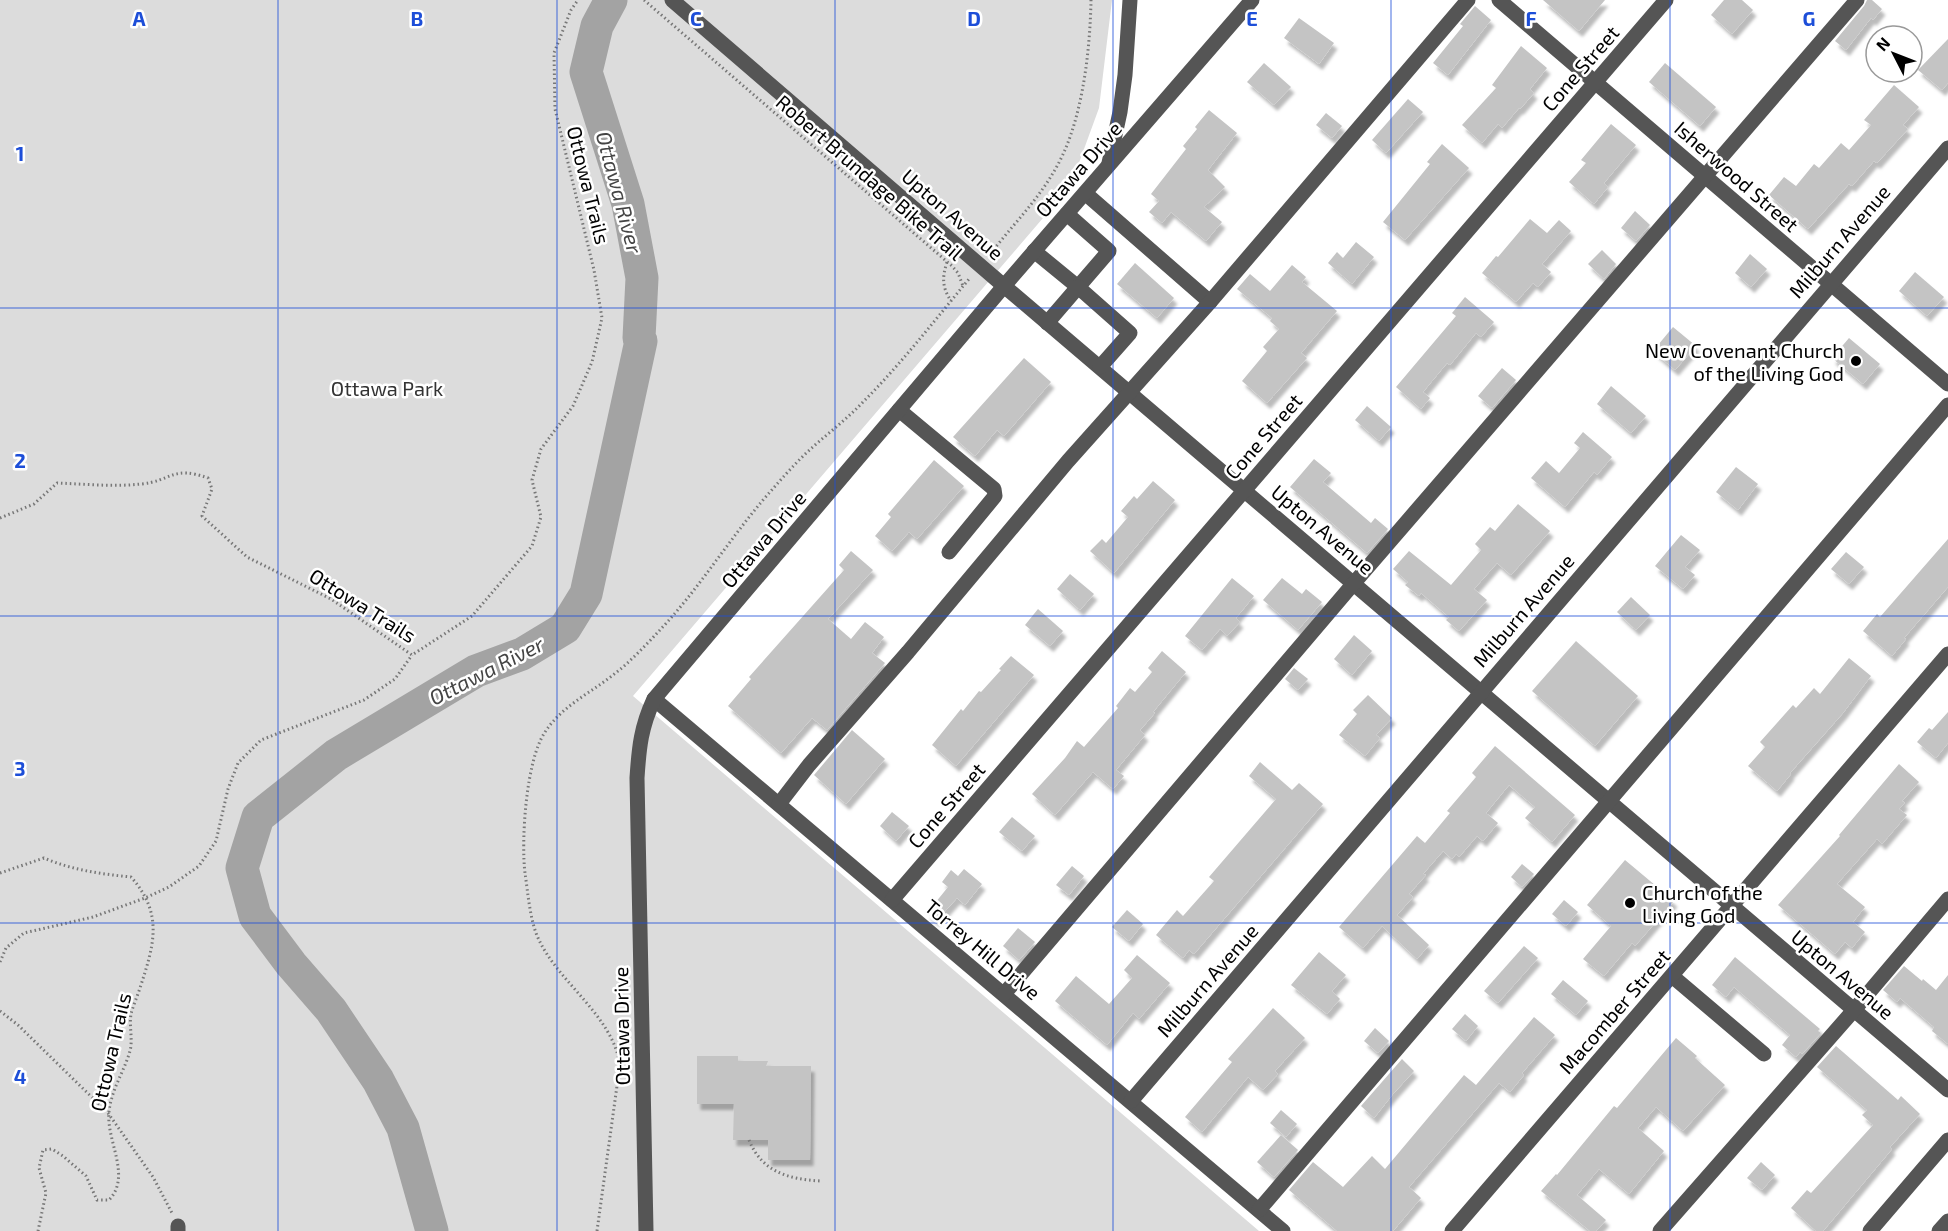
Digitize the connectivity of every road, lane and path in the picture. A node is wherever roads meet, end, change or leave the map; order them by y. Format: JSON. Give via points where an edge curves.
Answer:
{"nodes":[{"id":1,"x":578,"y":0,"type":"edge"},
{"id":2,"x":644,"y":0,"type":"edge"},
{"id":3,"x":672,"y":0,"type":"edge"},
{"id":4,"x":1091,"y":0,"type":"edge"},
{"id":5,"x":1130,"y":0,"type":"edge"},
{"id":6,"x":1252,"y":0,"type":"edge"},
{"id":7,"x":1468,"y":0,"type":"edge"},
{"id":8,"x":1499,"y":0,"type":"edge"},
{"id":9,"x":1665,"y":0,"type":"edge"},
{"id":10,"x":1857,"y":0,"type":"edge"},
{"id":11,"x":1595,"y":81,"type":"junction"},
{"id":12,"x":1948,"y":148,"type":"edge"},
{"id":13,"x":1108,"y":166,"type":"junction"},
{"id":14,"x":1705,"y":176,"type":"junction"},
{"id":15,"x":1085,"y":193,"type":"junction"},
{"id":16,"x":1067,"y":214,"type":"junction"},
{"id":17,"x":1035,"y":251,"type":"junction"},
{"id":18,"x":947,"y":262,"type":"junction"},
{"id":19,"x":981,"y":265,"type":"junction"},
{"id":20,"x":1831,"y":284,"type":"junction"},
{"id":21,"x":1004,"y":286,"type":"junction"},
{"id":22,"x":1078,"y":286,"type":"junction"},
{"id":23,"x":951,"y":301,"type":"dead end"},
{"id":24,"x":1210,"y":302,"type":"junction"},
{"id":25,"x":1047,"y":323,"type":"junction"},
{"id":26,"x":1100,"y":367,"type":"junction"},
{"id":27,"x":1948,"y":384,"type":"edge"},
{"id":28,"x":1129,"y":392,"type":"junction"},
{"id":29,"x":1948,"y":405,"type":"edge"},
{"id":30,"x":899,"y":410,"type":"junction"},
{"id":31,"x":1244,"y":489,"type":"junction"},
{"id":32,"x":0,"y":518,"type":"edge"},
{"id":33,"x":949,"y":552,"type":"dead end"},
{"id":34,"x":1354,"y":583,"type":"junction"},
{"id":35,"x":1948,"y":654,"type":"edge"},
{"id":36,"x":412,"y":655,"type":"junction"},
{"id":37,"x":1481,"y":691,"type":"junction"},
{"id":38,"x":654,"y":699,"type":"junction"},
{"id":39,"x":1608,"y":801,"type":"junction"},
{"id":40,"x":779,"y":804,"type":"junction"},
{"id":41,"x":0,"y":873,"type":"edge"},
{"id":42,"x":145,"y":898,"type":"junction"},
{"id":43,"x":1948,"y":899,"type":"edge"},
{"id":44,"x":892,"y":900,"type":"junction"},
{"id":45,"x":1731,"y":907,"type":"junction"},
{"id":46,"x":0,"y":962,"type":"edge"},
{"id":47,"x":1672,"y":976,"type":"junction"},
{"id":48,"x":1004,"y":994,"type":"junction"},
{"id":49,"x":1854,"y":1010,"type":"junction"},
{"id":50,"x":0,"y":1011,"type":"edge"},
{"id":51,"x":1764,"y":1054,"type":"dead end"},
{"id":52,"x":1948,"y":1090,"type":"edge"},
{"id":53,"x":1131,"y":1101,"type":"junction"},
{"id":54,"x":108,"y":1113,"type":"junction"},
{"id":55,"x":749,"y":1140,"type":"dead end"},
{"id":56,"x":1948,"y":1140,"type":"edge"},
{"id":57,"x":820,"y":1181,"type":"dead end"},
{"id":58,"x":1258,"y":1210,"type":"junction"},
{"id":59,"x":1948,"y":1221,"type":"edge"},
{"id":60,"x":178,"y":1229,"type":"edge"},
{"id":61,"x":38,"y":1231,"type":"edge"},
{"id":62,"x":646,"y":1231,"type":"edge"},
{"id":63,"x":1283,"y":1231,"type":"edge"},
{"id":64,"x":1452,"y":1231,"type":"edge"},
{"id":65,"x":1660,"y":1231,"type":"edge"},
{"id":66,"x":1870,"y":1231,"type":"edge"},
{"id":67,"x":1939,"y":1231,"type":"edge"}],
"edges":[{"from":1,"to":36,"type":"path","name":"Ottowa Trails","via":[[554,53],[555,109],[602,318],[592,362],[573,406],[541,449],[532,480],[541,517],[532,546],[472,616]]},
{"from":2,"to":18,"type":"path","name":"Robert Brundage Bike Trail"},
{"from":3,"to":19,"type":"street","name":"Upton Avenue"},
{"from":4,"to":19,"type":"path","via":[[1086,70],[1065,149],[1053,173]]},
{"from":5,"to":13,"type":"street","via":[[1122,103]]},
{"from":6,"to":13,"type":"street","name":"Ottawa Drive"},
{"from":7,"to":24,"type":"street"},
{"from":8,"to":11,"type":"street","name":"Isherwood Street"},
{"from":9,"to":11,"type":"street","name":"Cone Street"},
{"from":10,"to":14,"type":"street"},
{"from":11,"to":14,"type":"street","name":"Isherwood Street"},
{"from":11,"to":31,"type":"street","name":"Cone Street"},
{"from":12,"to":20,"type":"street","name":"Milburn Avenue"},
{"from":13,"to":15,"type":"street","name":"Ottawa Drive"},
{"from":14,"to":20,"type":"street","name":"Isherwood Street"},
{"from":14,"to":34,"type":"street"},
{"from":15,"to":16,"type":"street","name":"Ottawa Drive"},
{"from":15,"to":24,"type":"street"},
{"from":16,"to":17,"type":"street","name":"Ottawa Drive"},
{"from":16,"to":22,"type":"street","via":[[1109,251]]},
{"from":17,"to":21,"type":"street","name":"Ottawa Drive"},
{"from":17,"to":22,"type":"street"},
{"from":18,"to":19,"type":"path","name":"Robert Brundage Bike Trail","via":[[958,273],[963,286]]},
{"from":18,"to":23,"type":"path","via":[[943,286]]},
{"from":19,"to":21,"type":"street","name":"Upton Avenue"},
{"from":20,"to":27,"type":"street","name":"Isherwood Street"},
{"from":20,"to":37,"type":"street","name":"Milburn Avenue"},
{"from":21,"to":25,"type":"street","name":"Upton Avenue"},
{"from":21,"to":30,"type":"street","name":"Ottawa Drive"},
{"from":22,"to":25,"type":"street"},
{"from":22,"to":26,"type":"street","via":[[1130,333]]},
{"from":24,"to":28,"type":"street"},
{"from":25,"to":26,"type":"street","name":"Upton Avenue"},
{"from":26,"to":28,"type":"street","name":"Upton Avenue"},
{"from":28,"to":31,"type":"street","name":"Upton Avenue"},
{"from":28,"to":40,"type":"street"},
{"from":29,"to":39,"type":"street"},
{"from":30,"to":33,"type":"street","via":[[994,489],[994,496]]},
{"from":30,"to":38,"type":"street","name":"Ottawa Drive"},
{"from":31,"to":34,"type":"street","name":"Upton Avenue"},
{"from":31,"to":44,"type":"street","name":"Cone Street"},
{"from":32,"to":36,"type":"path","name":"Ottowa Trails","via":[[34,504],[57,483],[143,484],[183,471],[195,473],[208,478],[212,489],[202,516],[247,557],[331,598]]},
{"from":34,"to":37,"type":"street","name":"Upton Avenue"},
{"from":34,"to":48,"type":"street"},
{"from":35,"to":45,"type":"street","name":"Macomber Street"},
{"from":36,"to":42,"type":"path","via":[[395,679],[364,700],[261,740],[238,764],[216,841],[199,866]]},
{"from":37,"to":39,"type":"street","name":"Upton Avenue"},
{"from":37,"to":53,"type":"street","name":"Milburn Avenue"},
{"from":38,"to":40,"type":"street","name":"Torrey Hill Drive"},
{"from":38,"to":62,"type":"street","name":"Ottawa Drive","via":[[644,720],[637,778]]},
{"from":39,"to":45,"type":"street","name":"Upton Avenue"},
{"from":39,"to":58,"type":"street"},
{"from":40,"to":44,"type":"street","name":"Torrey Hill Drive"},
{"from":41,"to":42,"type":"path","name":"Ottowa Trails","via":[[44,858],[101,874],[131,877]]},
{"from":42,"to":46,"type":"path","via":[[93,917],[24,933],[6,948]]},
{"from":42,"to":54,"type":"path","name":"Ottowa Trails","via":[[155,933],[131,1015],[130,1051]]},
{"from":43,"to":49,"type":"street"},
{"from":44,"to":48,"type":"street","name":"Torrey Hill Drive"},
{"from":45,"to":47,"type":"street","name":"Macomber Street"},
{"from":45,"to":49,"type":"street","name":"Upton Avenue"},
{"from":47,"to":51,"type":"street"},
{"from":47,"to":64,"type":"street","name":"Macomber Street"},
{"from":48,"to":53,"type":"street","name":"Torrey Hill Drive"},
{"from":49,"to":52,"type":"street","name":"Upton Avenue"},
{"from":49,"to":65,"type":"street"},
{"from":50,"to":54,"type":"path"},
{"from":53,"to":58,"type":"street","name":"Torrey Hill Drive"},
{"from":54,"to":60,"type":"path","via":[[153,1177]]},
{"from":54,"to":61,"type":"path","name":"Ottowa Trails","via":[[119,1177],[117,1192],[109,1200],[97,1200],[86,1176],[52,1149],[43,1150],[39,1168],[46,1193]]},
{"from":55,"to":57,"type":"path","via":[[755,1155],[783,1176]]},
{"from":56,"to":66,"type":"street"},
{"from":58,"to":63,"type":"street","name":"Torrey Hill Drive"},
{"from":59,"to":67,"type":"street"}]}
